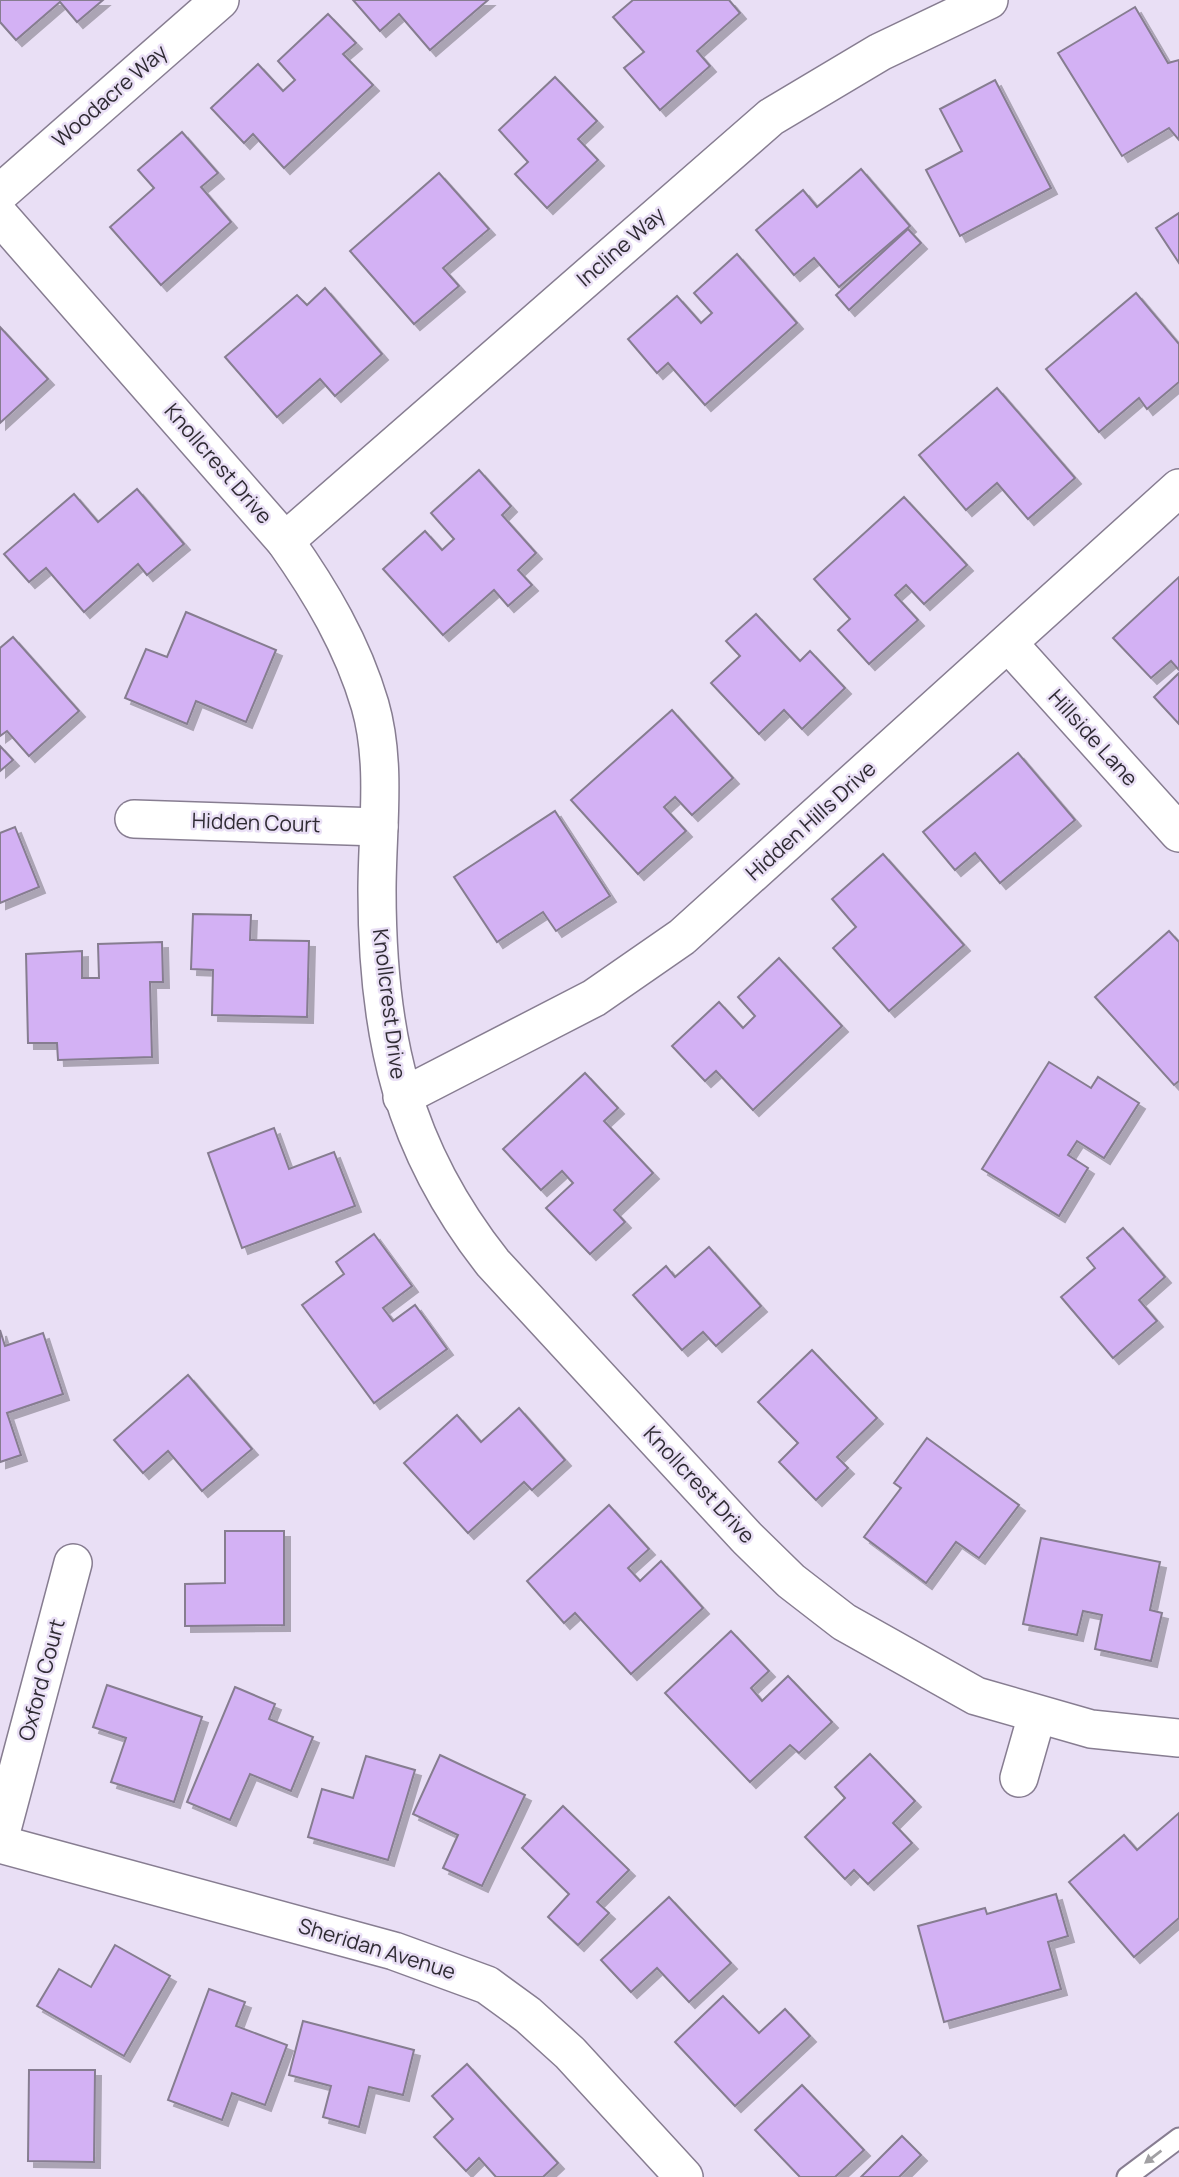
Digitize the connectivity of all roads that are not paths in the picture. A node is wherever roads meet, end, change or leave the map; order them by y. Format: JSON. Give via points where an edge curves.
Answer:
{"nodes":[{"id":1,"x":220,"y":0,"type":"edge"},
{"id":2,"x":989,"y":0,"type":"edge"},
{"id":3,"x":0,"y":193,"type":"edge"},
{"id":4,"x":0,"y":216,"type":"edge"},
{"id":5,"x":1179,"y":488,"type":"edge"},
{"id":6,"x":285,"y":541,"type":"junction"},
{"id":7,"x":1008,"y":643,"type":"junction"},
{"id":8,"x":134,"y":819,"type":"dead end"},
{"id":9,"x":379,"y":827,"type":"junction"},
{"id":10,"x":1179,"y":833,"type":"edge"},
{"id":11,"x":402,"y":1097,"type":"junction"},
{"id":12,"x":73,"y":1563,"type":"dead end"},
{"id":13,"x":1037,"y":1714,"type":"junction"},
{"id":14,"x":1179,"y":1738,"type":"edge"},
{"id":15,"x":1019,"y":1778,"type":"dead end"},
{"id":16,"x":0,"y":1837,"type":"edge"},
{"id":17,"x":0,"y":1844,"type":"edge"},
{"id":18,"x":1179,"y":2138,"type":"edge"},
{"id":19,"x":676,"y":2174,"type":"edge"},
{"id":20,"x":1127,"y":2177,"type":"edge"}],
"edges":[{"from":1,"to":3,"type":"street","name":"Woodacre Way"},
{"from":2,"to":6,"type":"street","name":"Incline Way","via":[[858,64],[771,117]]},
{"from":4,"to":6,"type":"street","name":"Knollcrest Drive"},
{"from":5,"to":7,"type":"street","name":"Hidden Hills Drive"},
{"from":6,"to":9,"type":"street","name":"Knollcrest Drive","via":[[321,591],[370,707],[378,757]]},
{"from":7,"to":10,"type":"street","name":"Hillside Lane"},
{"from":7,"to":11,"type":"street","name":"Hidden Hills Drive","via":[[661,953],[594,998]]},
{"from":8,"to":9,"type":"street","name":"Hidden Court"},
{"from":9,"to":11,"type":"street","name":"Knollcrest Drive","via":[[379,960]]},
{"from":11,"to":13,"type":"street","name":"Knollcrest Drive","via":[[427,1164],[461,1222],[493,1263],[791,1581],[844,1622],[976,1696]]},
{"from":12,"to":16,"type":"street","name":"Oxford Court"},
{"from":13,"to":14,"type":"street","name":"Knollcrest Drive","via":[[1091,1729]]},
{"from":13,"to":15,"type":"street"},
{"from":17,"to":19,"type":"street","name":"Sheridan Avenue","via":[[394,1951],[487,1985],[570,2053]]},
{"from":18,"to":20,"type":"lane","one_way":true}]}
